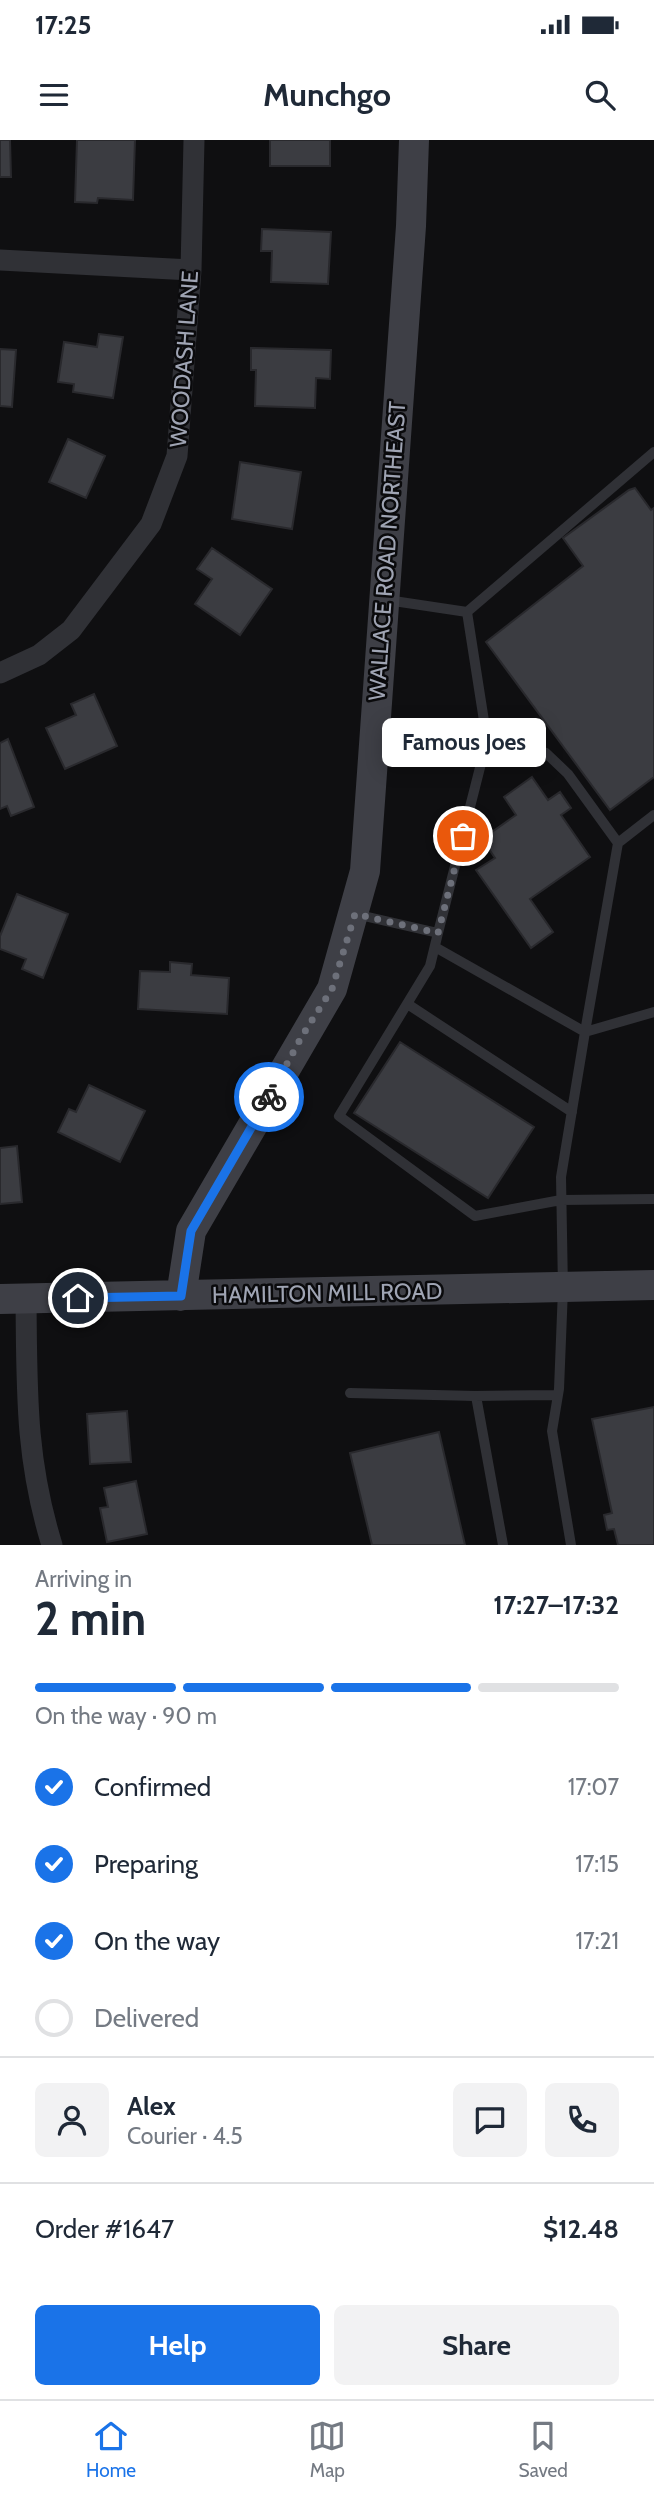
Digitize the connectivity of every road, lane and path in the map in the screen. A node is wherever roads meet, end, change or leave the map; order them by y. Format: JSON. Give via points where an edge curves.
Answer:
{"nodes":[{"id":1,"x":194,"y":140,"type":"edge"},
{"id":2,"x":414,"y":140,"type":"edge"},
{"id":3,"x":0,"y":260,"type":"edge"},
{"id":4,"x":191,"y":270,"type":"junction"},
{"id":5,"x":654,"y":452,"type":"edge"},
{"id":6,"x":384,"y":599,"type":"junction"},
{"id":7,"x":467,"y":612,"type":"junction"},
{"id":8,"x":0,"y":673,"type":"edge"},
{"id":9,"x":487,"y":740,"type":"junction"},
{"id":10,"x":654,"y":815,"type":"edge"},
{"id":11,"x":618,"y":843,"type":"junction"},
{"id":12,"x":355,"y":914,"type":"junction"},
{"id":13,"x":438,"y":933,"type":"junction"},
{"id":14,"x":435,"y":947,"type":"junction"},
{"id":15,"x":409,"y":1005,"type":"junction"},
{"id":16,"x":654,"y":1012,"type":"edge"},
{"id":17,"x":585,"y":1032,"type":"junction"},
{"id":18,"x":572,"y":1112,"type":"junction"},
{"id":19,"x":654,"y":1199,"type":"edge"},
{"id":20,"x":561,"y":1200,"type":"junction"},
{"id":21,"x":654,"y":1285,"type":"edge"},
{"id":22,"x":564,"y":1289,"type":"junction"},
{"id":23,"x":181,"y":1296,"type":"junction"},
{"id":24,"x":13,"y":1299,"type":"edge"},
{"id":25,"x":350,"y":1394,"type":"dead end"},
{"id":26,"x":558,"y":1395,"type":"junction"},
{"id":27,"x":472,"y":1396,"type":"junction"},
{"id":28,"x":51,"y":1545,"type":"edge"},
{"id":29,"x":503,"y":1545,"type":"edge"},
{"id":30,"x":571,"y":1545,"type":"edge"}],
"edges":[{"from":1,"to":4,"type":"street","name":"WOODASH LANE"},
{"from":2,"to":6,"type":"street","name":"WALLACE ROAD NORTHEAST"},
{"from":3,"to":4,"type":"street"},
{"from":4,"to":8,"type":"street","name":"WOODASH LANE","via":[[177,456],[151,524],[71,630],[39,655]]},
{"from":5,"to":7,"type":"lane"},
{"from":6,"to":7,"type":"lane"},
{"from":6,"to":12,"type":"street","name":"WALLACE ROAD NORTHEAST","via":[[365,871]]},
{"from":7,"to":9,"type":"lane"},
{"from":9,"to":11,"type":"lane","via":[[546,752],[568,774]]},
{"from":9,"to":13,"type":"lane"},
{"from":10,"to":11,"type":"lane"},
{"from":11,"to":17,"type":"lane"},
{"from":12,"to":13,"type":"lane"},
{"from":12,"to":23,"type":"street","name":"WALLACE ROAD NORTHEAST","via":[[332,989],[191,1231]]},
{"from":13,"to":14,"type":"lane"},
{"from":14,"to":15,"type":"lane"},
{"from":14,"to":17,"type":"lane"},
{"from":15,"to":18,"type":"lane"},
{"from":15,"to":20,"type":"lane","via":[[339,1116],[475,1216]]},
{"from":16,"to":17,"type":"lane"},
{"from":17,"to":18,"type":"lane"},
{"from":18,"to":20,"type":"lane"},
{"from":19,"to":20,"type":"lane"},
{"from":20,"to":22,"type":"lane"},
{"from":21,"to":22,"type":"street","name":"HAMILTON MILL ROAD"},
{"from":22,"to":23,"type":"street","name":"HAMILTON MILL ROAD"},
{"from":22,"to":26,"type":"lane"},
{"from":23,"to":24,"type":"street","name":"HAMILTON MILL ROAD"},
{"from":24,"to":28,"type":"street","via":[[36,1495]]},
{"from":25,"to":27,"type":"lane"},
{"from":26,"to":27,"type":"lane"},
{"from":26,"to":30,"type":"lane","via":[[552,1431]]},
{"from":27,"to":29,"type":"lane","via":[[476,1396]]}]}
